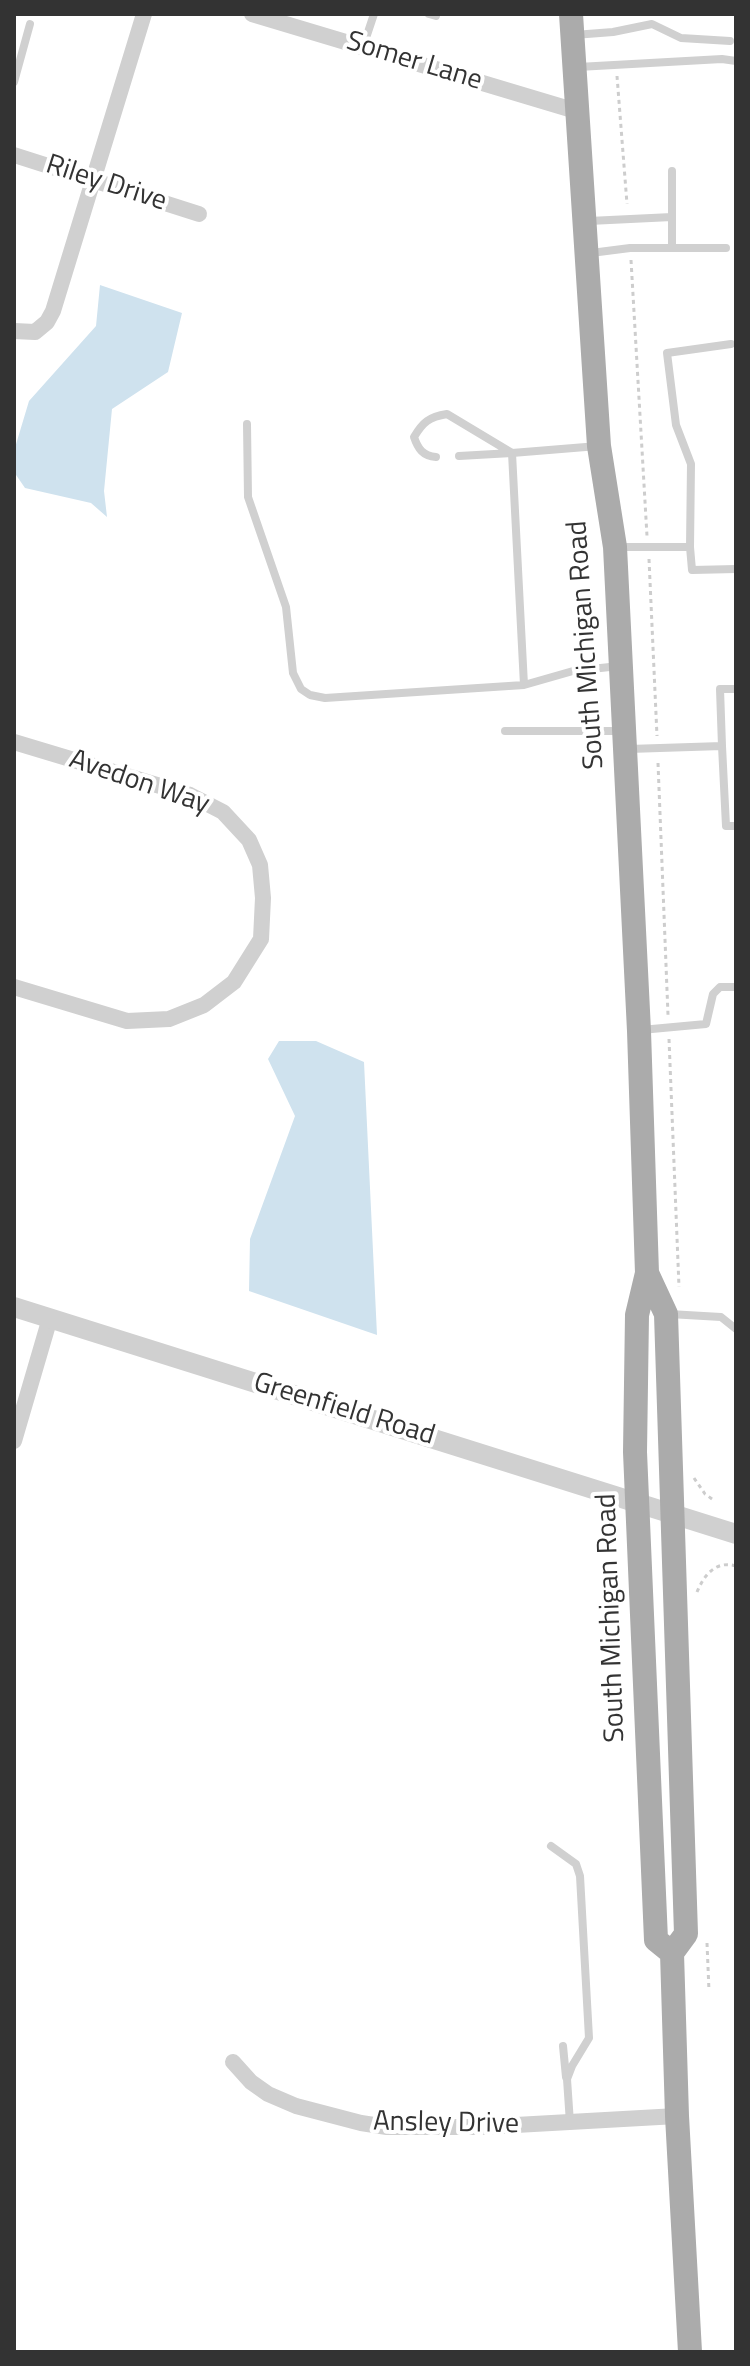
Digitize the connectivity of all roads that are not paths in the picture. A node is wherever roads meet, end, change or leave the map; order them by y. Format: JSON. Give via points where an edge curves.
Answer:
{"nodes":[{"id":1,"x":144,"y":14,"type":"edge"},
{"id":2,"x":252,"y":14,"type":"edge"},
{"id":3,"x":374,"y":14,"type":"edge"},
{"id":4,"x":429,"y":14,"type":"edge"},
{"id":5,"x":436,"y":14,"type":"edge"},
{"id":6,"x":30,"y":24,"type":"dead end"},
{"id":7,"x":572,"y":25,"type":"edge"},
{"id":8,"x":730,"y":41,"type":"dead end"},
{"id":9,"x":363,"y":47,"type":"junction"},
{"id":10,"x":736,"y":61,"type":"edge"},
{"id":11,"x":573,"y":68,"type":"junction"},
{"id":12,"x":14,"y":82,"type":"edge"},
{"id":13,"x":576,"y":111,"type":"junction"},
{"id":14,"x":14,"y":155,"type":"edge"},
{"id":15,"x":672,"y":171,"type":"dead end"},
{"id":16,"x":93,"y":180,"type":"junction"},
{"id":17,"x":199,"y":214,"type":"dead end"},
{"id":18,"x":672,"y":217,"type":"junction"},
{"id":19,"x":584,"y":221,"type":"junction"},
{"id":20,"x":672,"y":247,"type":"junction"},
{"id":21,"x":726,"y":248,"type":"dead end"},
{"id":22,"x":586,"y":254,"type":"junction"},
{"id":23,"x":14,"y":331,"type":"edge"},
{"id":24,"x":731,"y":344,"type":"dead end"},
{"id":25,"x":247,"y":424,"type":"dead end"},
{"id":26,"x":599,"y":446,"type":"junction"},
{"id":27,"x":512,"y":453,"type":"junction"},
{"id":28,"x":459,"y":456,"type":"dead end"},
{"id":29,"x":436,"y":457,"type":"dead end"},
{"id":30,"x":615,"y":547,"type":"junction"},
{"id":31,"x":690,"y":547,"type":"junction"},
{"id":32,"x":736,"y":569,"type":"edge"},
{"id":33,"x":620,"y":666,"type":"junction"},
{"id":34,"x":524,"y":685,"type":"junction"},
{"id":35,"x":736,"y":689,"type":"edge"},
{"id":36,"x":505,"y":731,"type":"dead end"},
{"id":37,"x":624,"y":740,"type":"junction"},
{"id":38,"x":14,"y":742,"type":"edge"},
{"id":39,"x":722,"y":746,"type":"junction"},
{"id":40,"x":736,"y":826,"type":"edge"},
{"id":41,"x":14,"y":987,"type":"edge"},
{"id":42,"x":736,"y":987,"type":"edge"},
{"id":43,"x":639,"y":1031,"type":"junction"},
{"id":44,"x":647,"y":1273,"type":"junction"},
{"id":45,"x":14,"y":1307,"type":"edge"},
{"id":46,"x":666,"y":1314,"type":"junction"},
{"id":47,"x":50,"y":1318,"type":"junction"},
{"id":48,"x":736,"y":1329,"type":"edge"},
{"id":49,"x":14,"y":1441,"type":"edge"},
{"id":50,"x":637,"y":1502,"type":"junction"},
{"id":51,"x":674,"y":1514,"type":"junction"},
{"id":52,"x":736,"y":1534,"type":"edge"},
{"id":53,"x":551,"y":1846,"type":"dead end"},
{"id":54,"x":672,"y":1953,"type":"junction"},
{"id":55,"x":563,"y":2046,"type":"dead end"},
{"id":56,"x":233,"y":2062,"type":"dead end"},
{"id":57,"x":567,"y":2079,"type":"junction"},
{"id":58,"x":677,"y":2116,"type":"junction"},
{"id":59,"x":570,"y":2123,"type":"junction"},
{"id":60,"x":690,"y":2352,"type":"edge"}],
"edges":[{"from":1,"to":16,"type":"street"},
{"from":2,"to":9,"type":"street","name":"Somer Lane"},
{"from":3,"to":9,"type":"lane"},
{"from":4,"to":5,"type":"lane"},
{"from":6,"to":12,"type":"lane"},
{"from":7,"to":8,"type":"lane","via":[[613,32],[652,24],[681,38]]},
{"from":7,"to":11,"type":"main road","name":"South Michigan Road"},
{"from":9,"to":13,"type":"street","name":"Somer Lane"},
{"from":10,"to":11,"type":"lane"},
{"from":11,"to":13,"type":"main road","name":"South Michigan Road"},
{"from":13,"to":19,"type":"main road","name":"South Michigan Road"},
{"from":14,"to":16,"type":"street","name":"Riley Drive"},
{"from":15,"to":18,"type":"lane"},
{"from":16,"to":17,"type":"street","name":"Riley Drive"},
{"from":16,"to":23,"type":"street","via":[[53,311],[35,332]]},
{"from":18,"to":19,"type":"lane"},
{"from":18,"to":20,"type":"lane"},
{"from":19,"to":22,"type":"main road","name":"South Michigan Road"},
{"from":20,"to":21,"type":"lane"},
{"from":20,"to":22,"type":"lane"},
{"from":22,"to":26,"type":"main road","name":"South Michigan Road"},
{"from":24,"to":31,"type":"lane","via":[[667,353],[676,425],[691,464]]},
{"from":25,"to":34,"type":"lane","via":[[248,497],[286,607],[293,673],[301,689],[325,698]]},
{"from":26,"to":27,"type":"lane"},
{"from":26,"to":30,"type":"main road","name":"South Michigan Road"},
{"from":27,"to":28,"type":"lane"},
{"from":27,"to":29,"type":"lane","via":[[447,414],[431,417],[414,437],[418,449]]},
{"from":27,"to":34,"type":"lane"},
{"from":30,"to":31,"type":"lane"},
{"from":30,"to":33,"type":"main road","name":"South Michigan Road"},
{"from":31,"to":32,"type":"lane","via":[[692,570]]},
{"from":33,"to":34,"type":"lane","via":[[573,671]]},
{"from":33,"to":37,"type":"main road","name":"South Michigan Road"},
{"from":35,"to":39,"type":"lane","via":[[720,689]]},
{"from":36,"to":37,"type":"lane"},
{"from":37,"to":39,"type":"lane"},
{"from":37,"to":43,"type":"main road","name":"South Michigan Road"},
{"from":38,"to":41,"type":"street","name":"Avedon Way","via":[[190,795],[223,812],[249,840],[260,865],[263,898],[261,939],[234,982],[204,1005],[169,1019],[127,1021]]},
{"from":39,"to":40,"type":"lane","via":[[726,826]]},
{"from":42,"to":43,"type":"lane","via":[[720,987],[713,994],[706,1024]]},
{"from":43,"to":44,"type":"main road","name":"South Michigan Road"},
{"from":44,"to":46,"type":"main road","name":"South Michigan Road"},
{"from":44,"to":50,"type":"main road","name":"South Michigan Road","via":[[637,1315]]},
{"from":45,"to":47,"type":"street","name":"Greenfield Road"},
{"from":46,"to":48,"type":"lane","via":[[721,1317]]},
{"from":46,"to":51,"type":"main road","name":"South Michigan Road"},
{"from":47,"to":49,"type":"street"},
{"from":47,"to":50,"type":"street","name":"Greenfield Road"},
{"from":50,"to":51,"type":"street","name":"Greenfield Road"},
{"from":50,"to":54,"type":"main road","name":"South Michigan Road","via":[[656,1940]]},
{"from":51,"to":52,"type":"street","name":"Greenfield Road"},
{"from":51,"to":54,"type":"main road","name":"South Michigan Road","via":[[686,1934]]},
{"from":53,"to":57,"type":"lane","via":[[576,1864],[580,1876],[589,2038]]},
{"from":54,"to":58,"type":"main road","name":"South Michigan Road"},
{"from":55,"to":57,"type":"lane"},
{"from":56,"to":59,"type":"street","name":"Ansley Drive","via":[[268,2094],[361,2123],[445,2129]]},
{"from":57,"to":59,"type":"lane"},
{"from":58,"to":59,"type":"street","name":"Ansley Drive"},
{"from":58,"to":60,"type":"main road","name":"South Michigan Road"}]}
